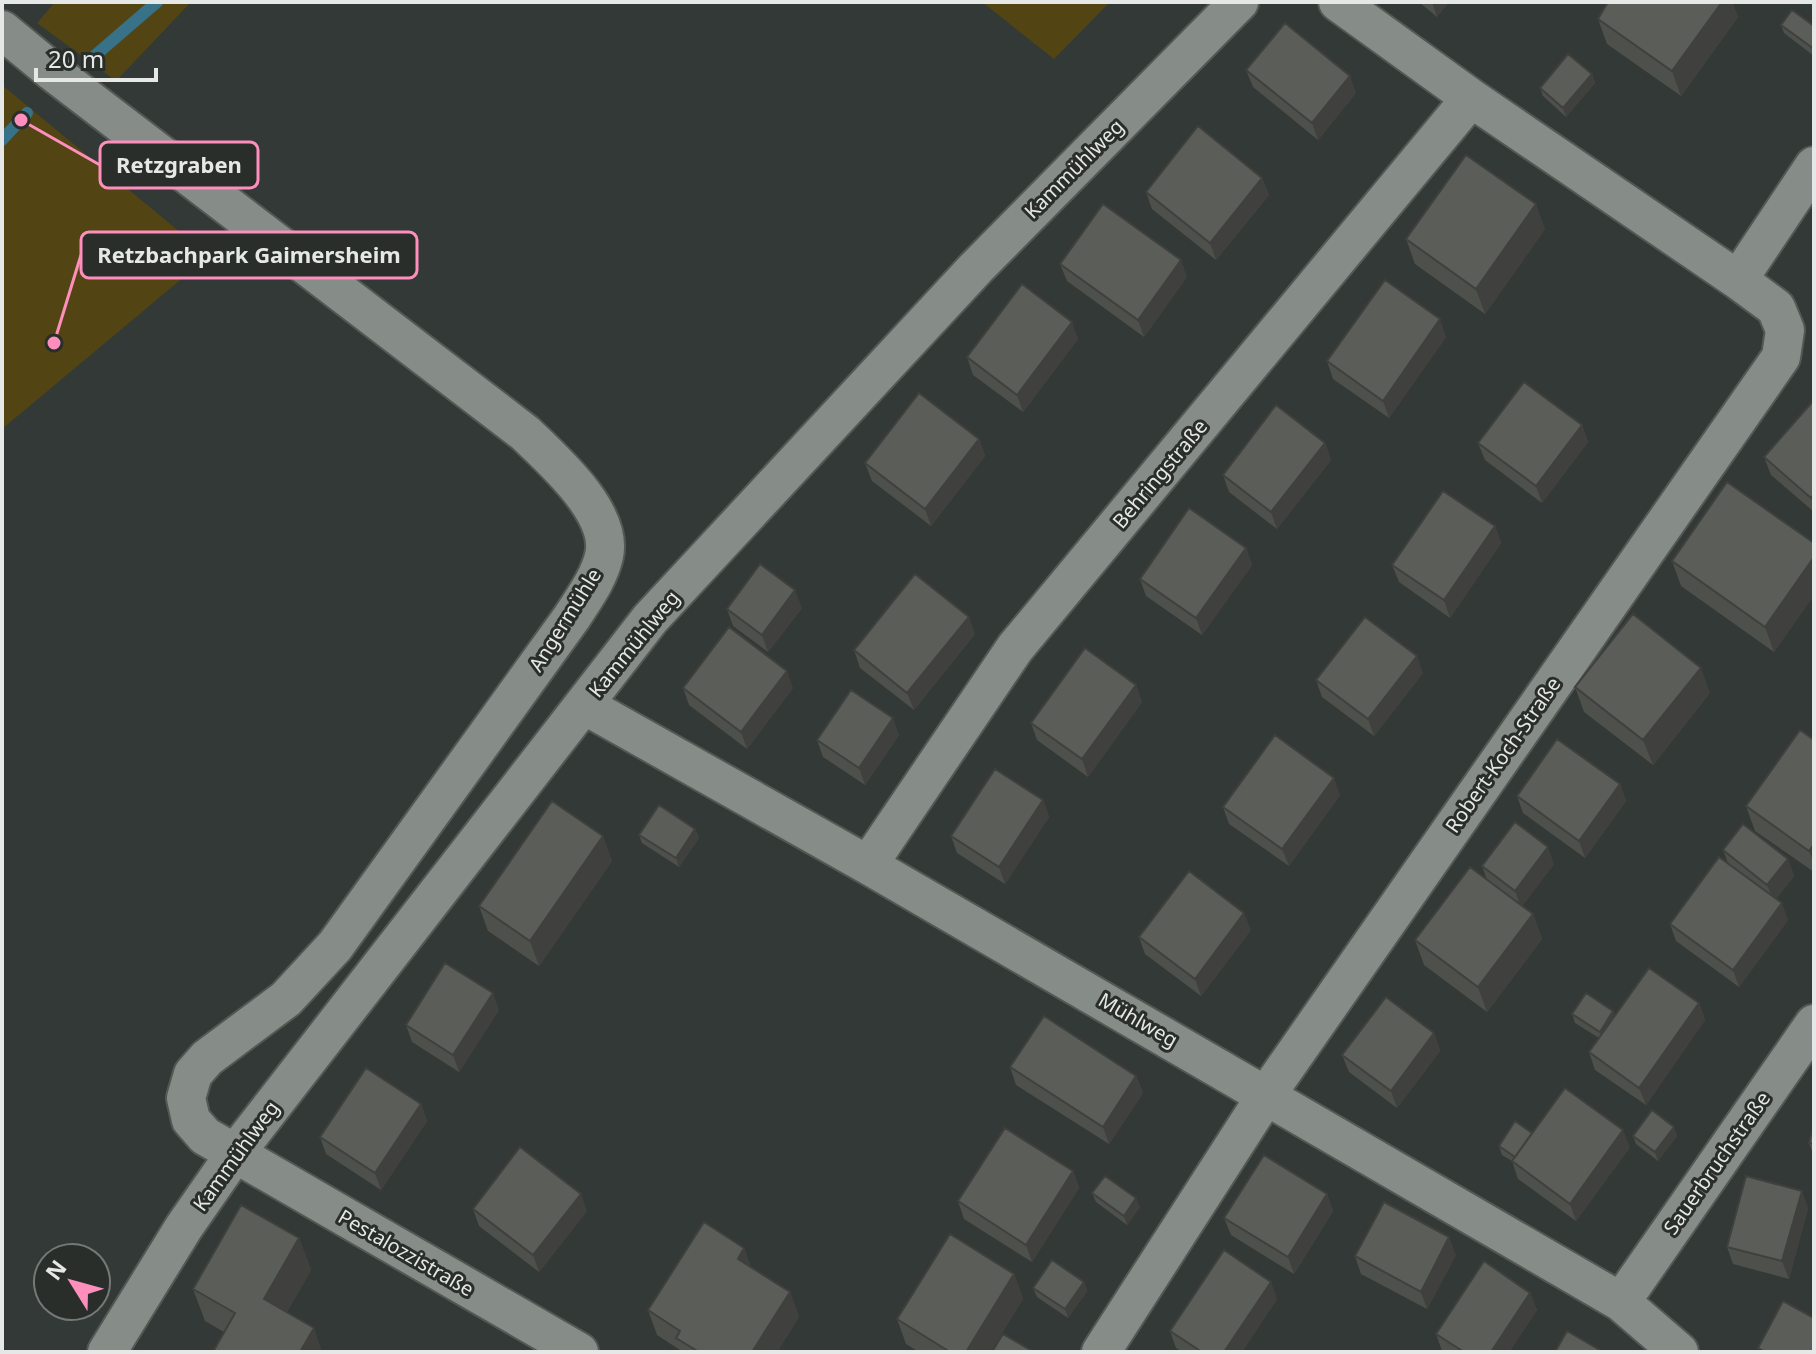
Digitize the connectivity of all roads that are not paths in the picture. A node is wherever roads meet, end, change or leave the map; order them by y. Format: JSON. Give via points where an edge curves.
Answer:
{"nodes":[{"id":1,"x":1239,"y":2,"type":"edge"},
{"id":2,"x":1338,"y":2,"type":"edge"},
{"id":3,"x":2,"y":30,"type":"edge"},
{"id":4,"x":1471,"y":98,"type":"junction"},
{"id":5,"x":1814,"y":166,"type":"edge"},
{"id":6,"x":1738,"y":280,"type":"junction"},
{"id":7,"x":584,"y":705,"type":"junction"},
{"id":8,"x":868,"y":865,"type":"junction"},
{"id":9,"x":1814,"y":1024,"type":"edge"},
{"id":10,"x":1267,"y":1094,"type":"junction"},
{"id":11,"x":234,"y":1155,"type":"junction"},
{"id":12,"x":1621,"y":1302,"type":"junction"},
{"id":13,"x":107,"y":1352,"type":"edge"},
{"id":14,"x":579,"y":1352,"type":"edge"},
{"id":15,"x":1101,"y":1352,"type":"edge"},
{"id":16,"x":1679,"y":1352,"type":"edge"}],
"edges":[{"from":1,"to":7,"type":"street","name":"Kammühlweg","via":[[976,268],[650,619]]},
{"from":2,"to":4,"type":"street"},
{"from":3,"to":11,"type":"street","name":"Angermühle","via":[[525,433],[566,473],[606,538],[595,578],[572,617],[335,946],[286,999],[193,1074],[186,1098],[191,1120]]},
{"from":4,"to":6,"type":"street"},
{"from":4,"to":8,"type":"street","name":"Behringstraße","via":[[1015,648]]},
{"from":5,"to":6,"type":"street"},
{"from":6,"to":10,"type":"street","name":"Robert-Koch-Straße","via":[[1776,308],[1785,330],[1781,357]]},
{"from":7,"to":8,"type":"street","name":"Mühlweg"},
{"from":7,"to":11,"type":"street","name":"Kammühlweg"},
{"from":8,"to":10,"type":"street","name":"Mühlweg"},
{"from":9,"to":12,"type":"street","name":"Sauerbruchstraße"},
{"from":10,"to":12,"type":"street","name":"Mühlweg"},
{"from":10,"to":15,"type":"street","name":"Robert-Koch-Straße"},
{"from":11,"to":13,"type":"street","name":"Kammühlweg"},
{"from":11,"to":14,"type":"street","name":"Pestalozzistraße"},
{"from":12,"to":16,"type":"street","name":"Mühlweg"}]}
